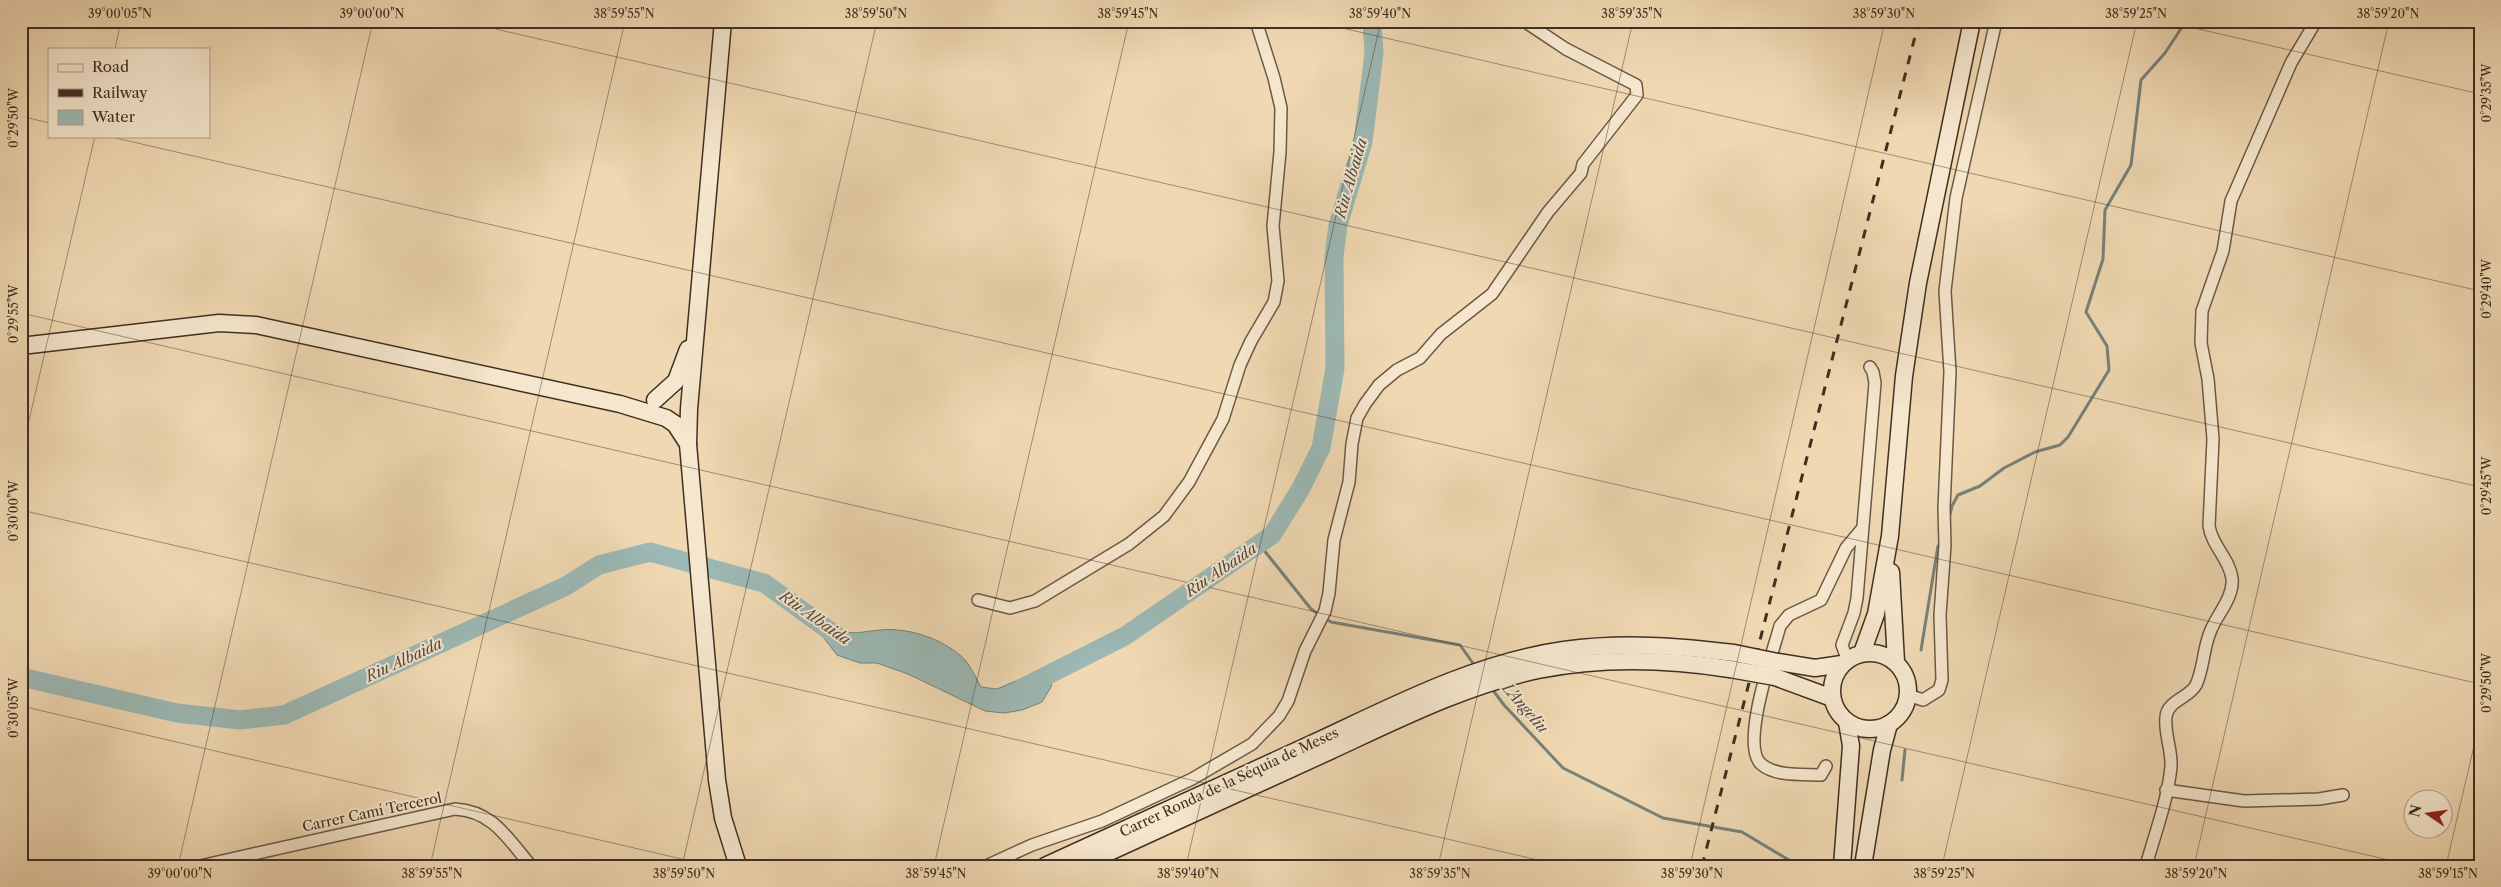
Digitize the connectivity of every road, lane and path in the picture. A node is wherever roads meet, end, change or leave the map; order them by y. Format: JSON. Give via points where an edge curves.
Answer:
{"nodes":[{"id":1,"x":722,"y":21,"type":"edge"},
{"id":2,"x":1256,"y":21,"type":"edge"},
{"id":3,"x":1524,"y":21,"type":"edge"},
{"id":4,"x":1972,"y":21,"type":"edge"},
{"id":5,"x":1996,"y":21,"type":"edge"},
{"id":6,"x":2316,"y":21,"type":"edge"},
{"id":7,"x":696,"y":326,"type":"junction"},
{"id":8,"x":21,"y":346,"type":"edge"},
{"id":9,"x":1870,"y":367,"type":"dead end"},
{"id":10,"x":655,"y":400,"type":"junction"},
{"id":11,"x":620,"y":404,"type":"junction"},
{"id":12,"x":689,"y":410,"type":"junction"},
{"id":13,"x":666,"y":418,"type":"junction"},
{"id":14,"x":688,"y":444,"type":"junction"},
{"id":15,"x":1861,"y":530,"type":"junction"},
{"id":16,"x":1890,"y":536,"type":"junction"},
{"id":17,"x":978,"y":600,"type":"dead end"},
{"id":18,"x":1850,"y":659,"type":"junction"},
{"id":19,"x":1896,"y":662,"type":"junction"},
{"id":20,"x":1777,"y":669,"type":"junction"},
{"id":21,"x":1908,"y":695,"type":"junction"},
{"id":22,"x":1832,"y":698,"type":"junction"},
{"id":23,"x":1416,"y":704,"type":"junction"},
{"id":24,"x":1847,"y":722,"type":"junction"},
{"id":25,"x":1889,"y":724,"type":"junction"},
{"id":26,"x":1826,"y":766,"type":"dead end"},
{"id":27,"x":2166,"y":790,"type":"junction"},
{"id":28,"x":2343,"y":795,"type":"dead end"},
{"id":29,"x":200,"y":866,"type":"edge"},
{"id":30,"x":531,"y":866,"type":"edge"},
{"id":31,"x":738,"y":866,"type":"edge"},
{"id":32,"x":986,"y":866,"type":"edge"},
{"id":33,"x":1045,"y":866,"type":"edge"},
{"id":34,"x":1079,"y":866,"type":"edge"},
{"id":35,"x":1842,"y":866,"type":"edge"},
{"id":36,"x":1863,"y":866,"type":"edge"},
{"id":37,"x":2146,"y":866,"type":"edge"}],
"edges":[{"from":1,"to":7,"type":"main road"},
{"from":2,"to":17,"type":"street","via":[[1281,108],[1273,226],[1278,281],[1274,302],[1240,366],[1223,419],[1190,482],[1164,516],[1129,544],[1035,601],[1010,608]]},
{"from":3,"to":32,"type":"street","via":[[1566,49],[1636,85],[1637,95],[1583,164],[1581,173],[1548,212],[1492,294],[1441,334],[1420,358],[1397,370],[1364,404],[1357,418],[1349,482],[1334,540],[1330,593],[1288,701],[1279,716],[1252,744],[1192,779],[1102,821],[1032,845]]},
{"from":4,"to":16,"type":"main road","via":[[1918,283],[1904,376]]},
{"from":5,"to":21,"type":"street","via":[[1956,198],[1944,291],[1950,372],[1945,555],[1940,615],[1942,680],[1939,690],[1924,700]]},
{"from":6,"to":27,"type":"street","via":[[2292,63],[2230,201],[2223,251],[2202,311],[2201,343],[2208,378],[2213,439],[2209,526],[2232,579],[2228,599],[2211,630],[2196,684],[2167,710],[2171,756]]},
{"from":7,"to":10,"type":"main road","via":[[676,381]]},
{"from":7,"to":12,"type":"main road"},
{"from":8,"to":11,"type":"main road","via":[[219,324],[256,325]]},
{"from":9,"to":15,"type":"street","via":[[1875,383]]},
{"from":10,"to":11,"type":"main road"},
{"from":10,"to":12,"type":"main road","via":[[673,399]]},
{"from":11,"to":13,"type":"main road"},
{"from":12,"to":13,"type":"main road"},
{"from":12,"to":14,"type":"main road"},
{"from":13,"to":14,"type":"main road","via":[[675,424]]},
{"from":14,"to":31,"type":"main road","via":[[723,818]]},
{"from":15,"to":18,"type":"street","via":[[1857,598],[1842,639],[1842,650]]},
{"from":15,"to":26,"type":"street","via":[[1846,548],[1821,600],[1789,615],[1780,626],[1754,732],[1755,751],[1760,763],[1769,769],[1790,774],[1822,775]]},
{"from":16,"to":18,"type":"main road","via":[[1876,614]]},
{"from":16,"to":19,"type":"main road"},
{"from":18,"to":19,"type":"main road","via":[[1880,654]]},
{"from":18,"to":20,"type":"main road","via":[[1815,668]]},
{"from":18,"to":22,"type":"main road","via":[[1835,674]]},
{"from":19,"to":21,"type":"main road","via":[[1907,683]]},
{"from":20,"to":22,"type":"main road"},
{"from":20,"to":23,"type":"main road","bridge":true,"via":[[1640,645],[1596,647],[1534,663],[1490,667]]},
{"from":21,"to":25,"type":"main road","via":[[1902,712]]},
{"from":22,"to":24,"type":"main road","via":[[1835,708]]},
{"from":23,"to":33,"type":"main road","name":"Carrer Ronda de la Séquia de Meses"},
{"from":23,"to":34,"type":"main road","name":"Carrer Ronda de la Séquia de Meses"},
{"from":24,"to":25,"type":"main road","via":[[1868,730]]},
{"from":24,"to":35,"type":"main road","via":[[1852,746]]},
{"from":25,"to":36,"type":"main road"},
{"from":27,"to":28,"type":"street","via":[[2244,801],[2319,799]]},
{"from":27,"to":37,"type":"street"},
{"from":29,"to":30,"type":"street","name":"Carrer Camí Tercerol","via":[[455,809],[488,818]]}]}
